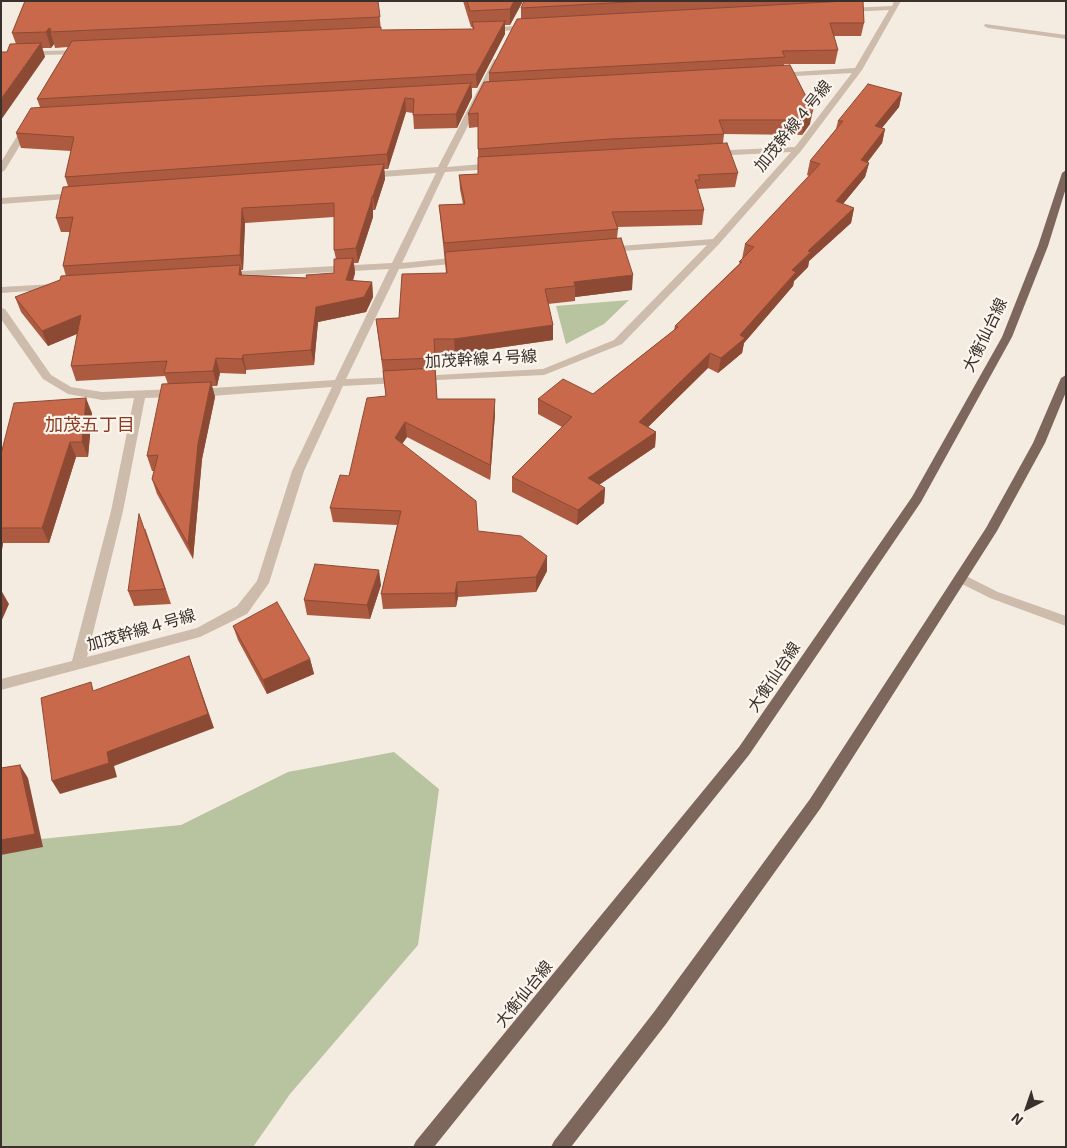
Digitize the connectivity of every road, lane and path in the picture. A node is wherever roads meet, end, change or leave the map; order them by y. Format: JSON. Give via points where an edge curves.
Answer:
{"nodes":[{"id":1,"x":897,"y":5,"type":"edge"},
{"id":2,"x":836,"y":11,"type":"edge"},
{"id":3,"x":519,"y":19,"type":"edge"},
{"id":4,"x":988,"y":26,"type":"dead end"},
{"id":5,"x":534,"y":27,"type":"edge"},
{"id":6,"x":476,"y":30,"type":"edge"},
{"id":7,"x":512,"y":32,"type":"junction"},
{"id":8,"x":1066,"y":37,"type":"edge"},
{"id":9,"x":92,"y":51,"type":"edge"},
{"id":10,"x":72,"y":52,"type":"junction"},
{"id":11,"x":502,"y":52,"type":"edge"},
{"id":12,"x":1,"y":54,"type":"edge"},
{"id":13,"x":67,"y":60,"type":"edge"},
{"id":14,"x":858,"y":70,"type":"junction"},
{"id":15,"x":773,"y":76,"type":"edge"},
{"id":16,"x":490,"y":92,"type":"edge"},
{"id":17,"x":475,"y":93,"type":"junction"},
{"id":18,"x":32,"y":118,"type":"edge"},
{"id":19,"x":798,"y":149,"type":"junction"},
{"id":20,"x":698,"y":154,"type":"edge"},
{"id":21,"x":501,"y":165,"type":"edge"},
{"id":22,"x":442,"y":169,"type":"junction"},
{"id":23,"x":1,"y":170,"type":"edge"},
{"id":24,"x":1066,"y":173,"type":"edge"},
{"id":25,"x":355,"y":176,"type":"edge"},
{"id":26,"x":91,"y":195,"type":"edge"},
{"id":27,"x":1,"y":201,"type":"edge"},
{"id":28,"x":716,"y":242,"type":"junction"},
{"id":29,"x":597,"y":250,"type":"edge"},
{"id":30,"x":472,"y":259,"type":"edge"},
{"id":31,"x":396,"y":266,"type":"junction"},
{"id":32,"x":210,"y":276,"type":"edge"},
{"id":33,"x":61,"y":286,"type":"edge"},
{"id":34,"x":1,"y":290,"type":"edge"},
{"id":35,"x":1,"y":312,"type":"edge"},
{"id":36,"x":1066,"y":378,"type":"edge"},
{"id":37,"x":339,"y":383,"type":"junction"},
{"id":38,"x":140,"y":394,"type":"junction"},
{"id":39,"x":960,"y":578,"type":"junction"},
{"id":40,"x":1066,"y":621,"type":"edge"},
{"id":41,"x":78,"y":665,"type":"junction"},
{"id":42,"x":1,"y":685,"type":"edge"},
{"id":43,"x":422,"y":1147,"type":"edge"},
{"id":44,"x":560,"y":1147,"type":"edge"}],
"edges":[{"from":1,"to":2,"type":"street"},
{"from":1,"to":14,"type":"street","name":"加茂幹線４号線"},
{"from":3,"to":7,"type":"street"},
{"from":4,"to":8,"type":"street"},
{"from":5,"to":7,"type":"street"},
{"from":6,"to":7,"type":"street"},
{"from":9,"to":10,"type":"street"},
{"from":10,"to":12,"type":"street"},
{"from":10,"to":13,"type":"street"},
{"from":11,"to":17,"type":"street"},
{"from":14,"to":15,"type":"street"},
{"from":14,"to":19,"type":"street","name":"加茂幹線４号線"},
{"from":16,"to":17,"type":"street"},
{"from":17,"to":22,"type":"street"},
{"from":18,"to":23,"type":"street"},
{"from":19,"to":20,"type":"street"},
{"from":19,"to":28,"type":"street","name":"加茂幹線４号線"},
{"from":21,"to":22,"type":"street"},
{"from":22,"to":25,"type":"street"},
{"from":22,"to":31,"type":"street"},
{"from":24,"to":43,"type":"main road","name":"大衡仙台線","via":[[1043,246],[1007,337],[917,499],[744,751]]},
{"from":26,"to":27,"type":"street"},
{"from":28,"to":29,"type":"street"},
{"from":28,"to":37,"type":"street","name":"加茂幹線４号線","via":[[618,342],[544,372]]},
{"from":30,"to":31,"type":"street"},
{"from":31,"to":32,"type":"street"},
{"from":31,"to":37,"type":"street"},
{"from":33,"to":34,"type":"street"},
{"from":35,"to":38,"type":"street","via":[[47,377],[68,390],[102,396]]},
{"from":36,"to":39,"type":"main road","via":[[1039,443],[991,531]]},
{"from":37,"to":38,"type":"street"},
{"from":37,"to":41,"type":"street","name":"加茂幹線４号線","via":[[298,471],[263,583],[242,610],[200,632]]},
{"from":38,"to":41,"type":"street","via":[[117,511]]},
{"from":39,"to":40,"type":"street","via":[[994,595]]},
{"from":39,"to":44,"type":"main road","via":[[815,804],[660,1018]]},
{"from":41,"to":42,"type":"street","name":"加茂幹線４号線"}]}
